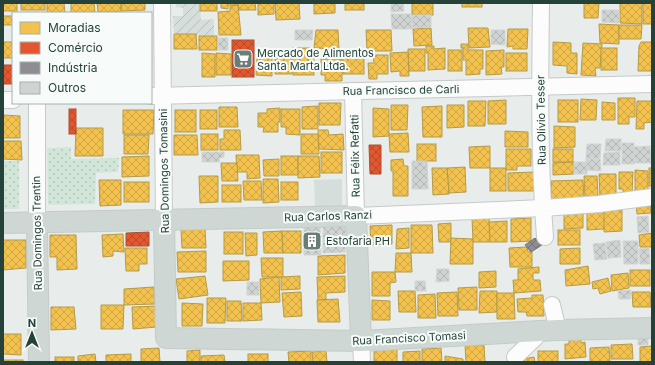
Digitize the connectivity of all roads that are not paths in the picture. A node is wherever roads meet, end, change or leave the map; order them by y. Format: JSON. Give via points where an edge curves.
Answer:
{"nodes":[{"id":1,"x":162,"y":3,"type":"edge"},
{"id":2,"x":541,"y":3,"type":"edge"},
{"id":3,"x":652,"y":84,"type":"edge"},
{"id":4,"x":540,"y":86,"type":"junction"},
{"id":5,"x":353,"y":91,"type":"junction"},
{"id":6,"x":157,"y":96,"type":"edge"},
{"id":7,"x":37,"y":104,"type":"edge"},
{"id":8,"x":652,"y":197,"type":"edge"},
{"id":9,"x":543,"y":208,"type":"junction"},
{"id":10,"x":356,"y":216,"type":"junction"},
{"id":11,"x":164,"y":220,"type":"junction"},
{"id":12,"x":37,"y":223,"type":"junction"},
{"id":13,"x":3,"y":224,"type":"edge"},
{"id":14,"x":544,"y":237,"type":"dead end"},
{"id":15,"x":552,"y":305,"type":"dead end"},
{"id":16,"x":652,"y":328,"type":"edge"},
{"id":17,"x":549,"y":330,"type":"junction"},
{"id":18,"x":166,"y":338,"type":"joint"},
{"id":19,"x":361,"y":341,"type":"junction"},
{"id":20,"x":515,"y":357,"type":"dead end"},
{"id":21,"x":39,"y":362,"type":"edge"},
{"id":22,"x":362,"y":362,"type":"edge"}],
"edges":[{"from":1,"to":6,"type":"street","name":"Rua Domingos Tomasini"},
{"from":2,"to":4,"type":"street","name":"Rua Olívio Tesser"},
{"from":3,"to":4,"type":"street","name":"Rua Francisco de Carli"},
{"from":4,"to":5,"type":"street","name":"Rua Francisco de Carli"},
{"from":4,"to":9,"type":"street","name":"Rua Olívio Tesser"},
{"from":5,"to":6,"type":"street","name":"Rua Francisco de Carli"},
{"from":5,"to":10,"type":"street","name":"Rua Félix Refatti"},
{"from":6,"to":11,"type":"street","name":"Rua Domingos Tomasini"},
{"from":7,"to":12,"type":"street","name":"Rua Domingos Trentin"},
{"from":8,"to":9,"type":"street","name":"Rua Carlos Ranzi"},
{"from":9,"to":10,"type":"street","name":"Rua Carlos Ranzi"},
{"from":9,"to":14,"type":"street","name":"Rua Olívio Tesser"},
{"from":10,"to":11,"type":"main road","name":"Rua Carlos Ranzi"},
{"from":10,"to":19,"type":"main road","name":"Rua Félix Refatti"},
{"from":11,"to":12,"type":"main road","name":"Rua Carlos Ranzi"},
{"from":11,"to":18,"type":"main road","name":"Rua Domingos Tomasini"},
{"from":12,"to":13,"type":"main road","name":"Rua Carlos Ranzi"},
{"from":12,"to":21,"type":"main road","name":"Rua Domingos Trentin"},
{"from":15,"to":17,"type":"street"},
{"from":16,"to":17,"type":"main road","name":"Rua Francisco Tomasi"},
{"from":17,"to":19,"type":"main road","name":"Rua Francisco Tomasi"},
{"from":17,"to":20,"type":"street","via":[[535,338]]},
{"from":18,"to":19,"type":"main road","name":"Rua Francisco Tomasi"},
{"from":19,"to":22,"type":"street"}]}
